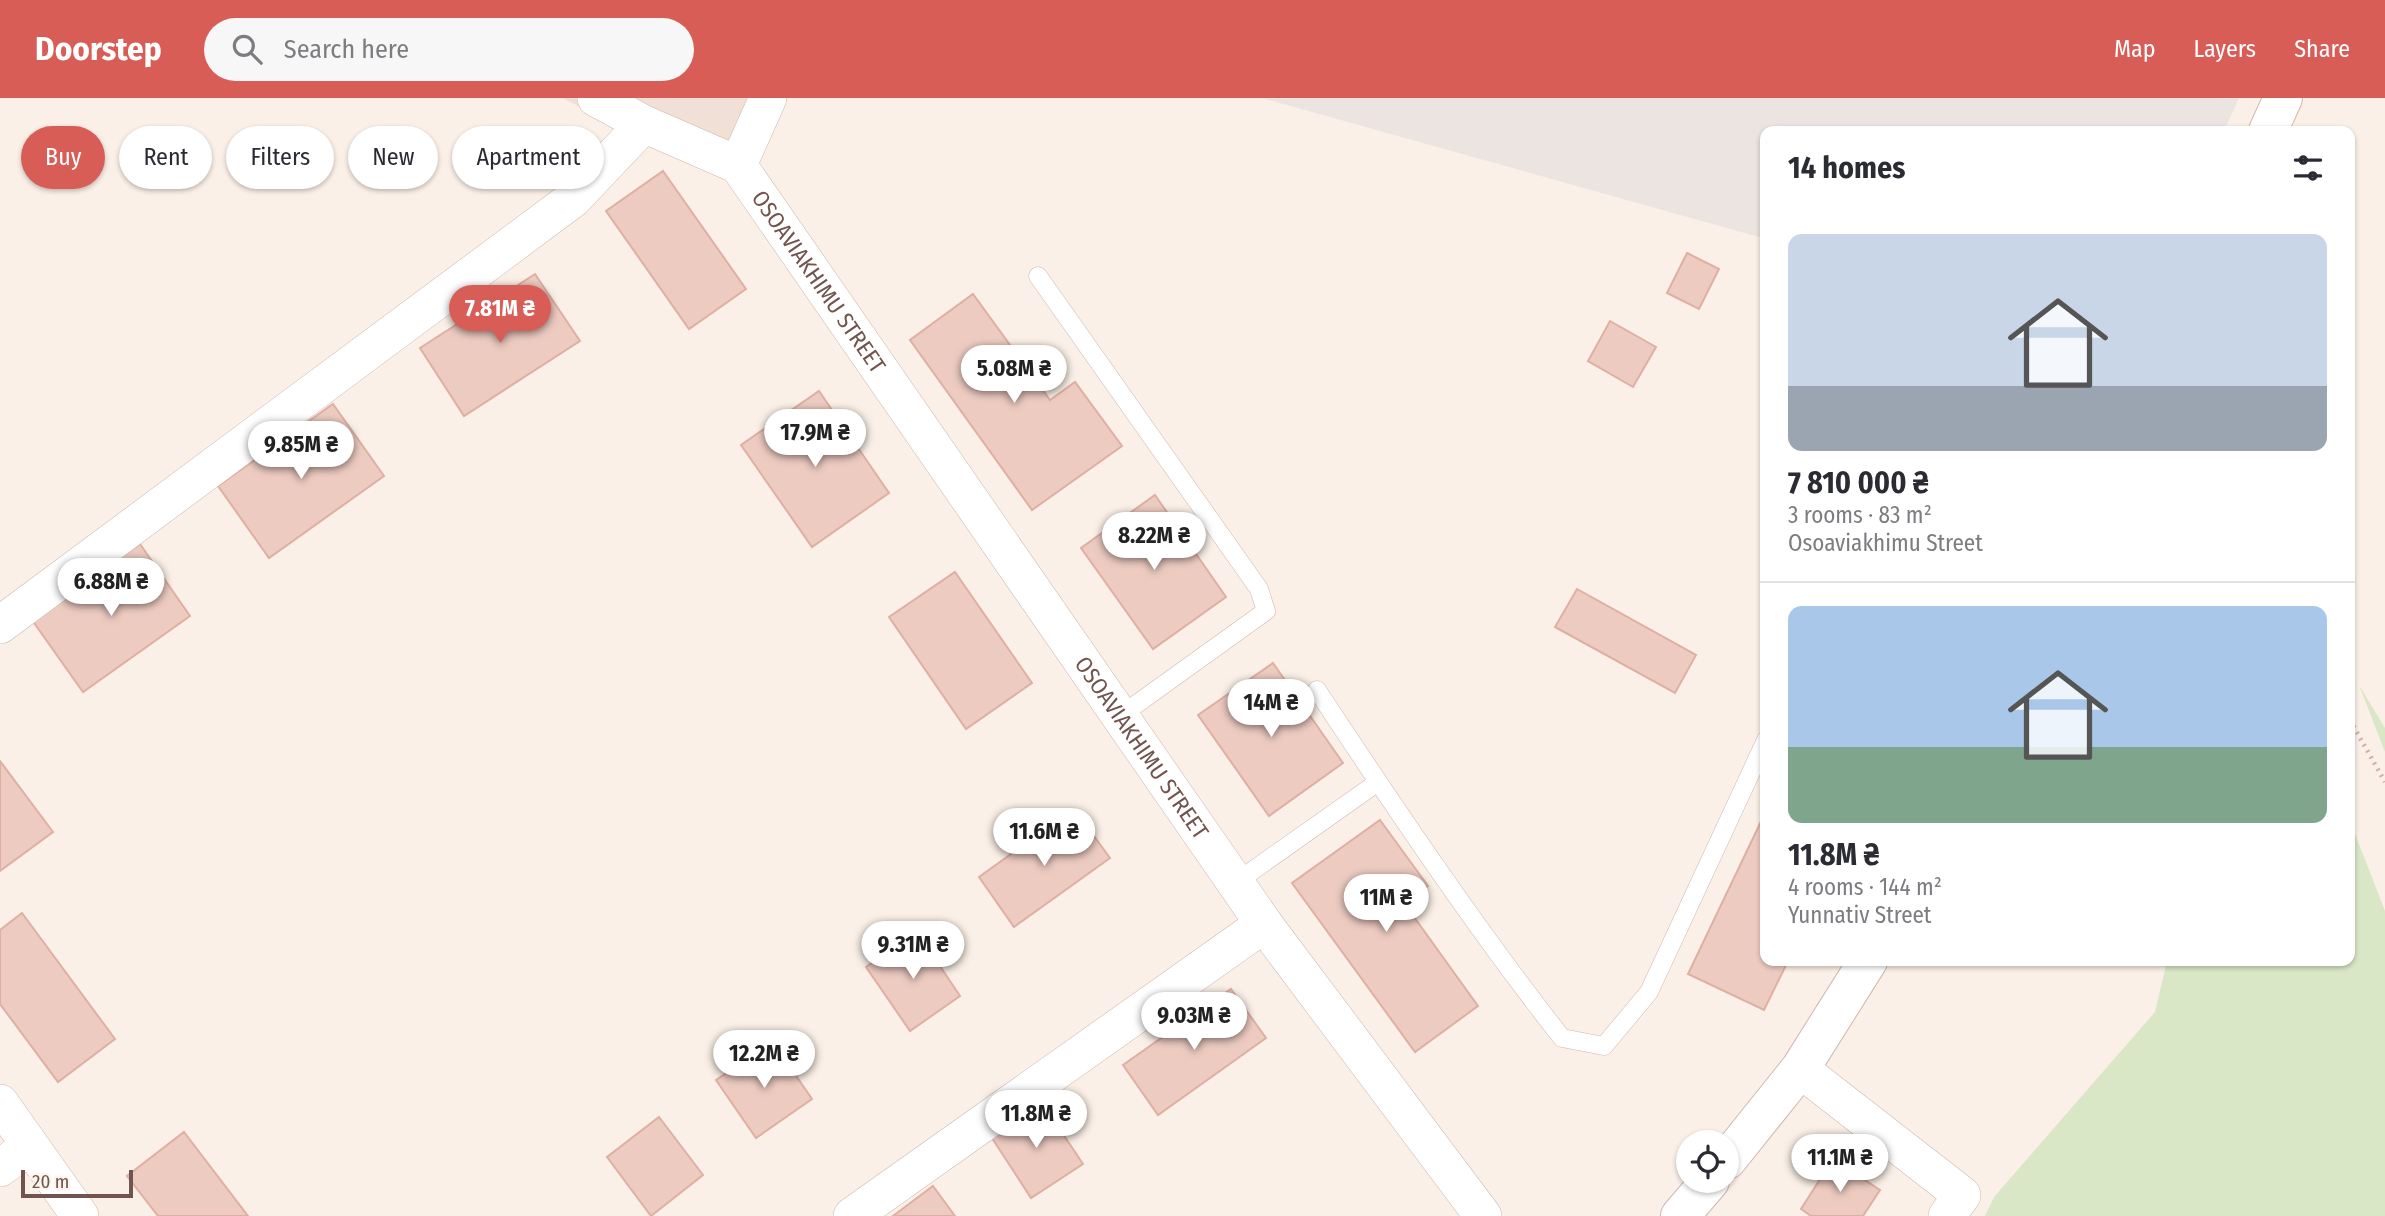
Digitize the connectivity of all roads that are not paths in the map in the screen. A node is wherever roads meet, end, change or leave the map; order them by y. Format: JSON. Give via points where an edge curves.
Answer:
{"nodes":[{"id":1,"x":596,"y":98,"type":"edge"},
{"id":2,"x":768,"y":98,"type":"edge"},
{"id":3,"x":2283,"y":98,"type":"edge"},
{"id":4,"x":644,"y":124,"type":"junction"},
{"id":5,"x":2270,"y":126,"type":"edge"},
{"id":6,"x":738,"y":165,"type":"junction"},
{"id":7,"x":1038,"y":276,"type":"dead end"},
{"id":8,"x":0,"y":625,"type":"edge"},
{"id":9,"x":1317,"y":690,"type":"dead end"},
{"id":10,"x":1120,"y":716,"type":"junction"},
{"id":11,"x":1760,"y":753,"type":"edge"},
{"id":12,"x":1378,"y":782,"type":"junction"},
{"id":13,"x":1235,"y":883,"type":"junction"},
{"id":14,"x":1264,"y":924,"type":"junction"},
{"id":15,"x":1865,"y":966,"type":"edge"},
{"id":16,"x":1800,"y":1069,"type":"junction"},
{"id":17,"x":0,"y":1103,"type":"edge"},
{"id":18,"x":1739,"y":1145,"type":"edge"},
{"id":19,"x":30,"y":1146,"type":"junction"},
{"id":20,"x":0,"y":1168,"type":"edge"},
{"id":21,"x":1700,"y":1193,"type":"edge"},
{"id":22,"x":80,"y":1216,"type":"edge"},
{"id":23,"x":852,"y":1216,"type":"edge"},
{"id":24,"x":1483,"y":1216,"type":"edge"},
{"id":25,"x":1680,"y":1216,"type":"edge"},
{"id":26,"x":1947,"y":1216,"type":"edge"}],
"edges":[{"from":1,"to":4,"type":"street","name":"OSOAVIAKHIMU STREET"},
{"from":2,"to":6,"type":"street"},
{"from":3,"to":5,"type":"main road"},
{"from":4,"to":6,"type":"street","name":"OSOAVIAKHIMU STREET"},
{"from":4,"to":8,"type":"street","via":[[572,200]]},
{"from":6,"to":10,"type":"street","name":"OSOAVIAKHIMU STREET"},
{"from":7,"to":10,"type":"lane","via":[[1259,589],[1266,611]]},
{"from":9,"to":12,"type":"lane"},
{"from":10,"to":13,"type":"street","name":"OSOAVIAKHIMU STREET"},
{"from":11,"to":12,"type":"lane","via":[[1649,992],[1604,1046],[1562,1038]]},
{"from":12,"to":13,"type":"lane"},
{"from":13,"to":14,"type":"street","name":"OSOAVIAKHIMU STREET"},
{"from":14,"to":23,"type":"street"},
{"from":14,"to":24,"type":"street","name":"OSOAVIAKHIMU STREET"},
{"from":15,"to":16,"type":"main road"},
{"from":16,"to":18,"type":"main road"},
{"from":16,"to":26,"type":"street","via":[[1962,1195]]},
{"from":17,"to":19,"type":"street"},
{"from":19,"to":20,"type":"street"},
{"from":19,"to":22,"type":"street"},
{"from":21,"to":25,"type":"main road"}]}
